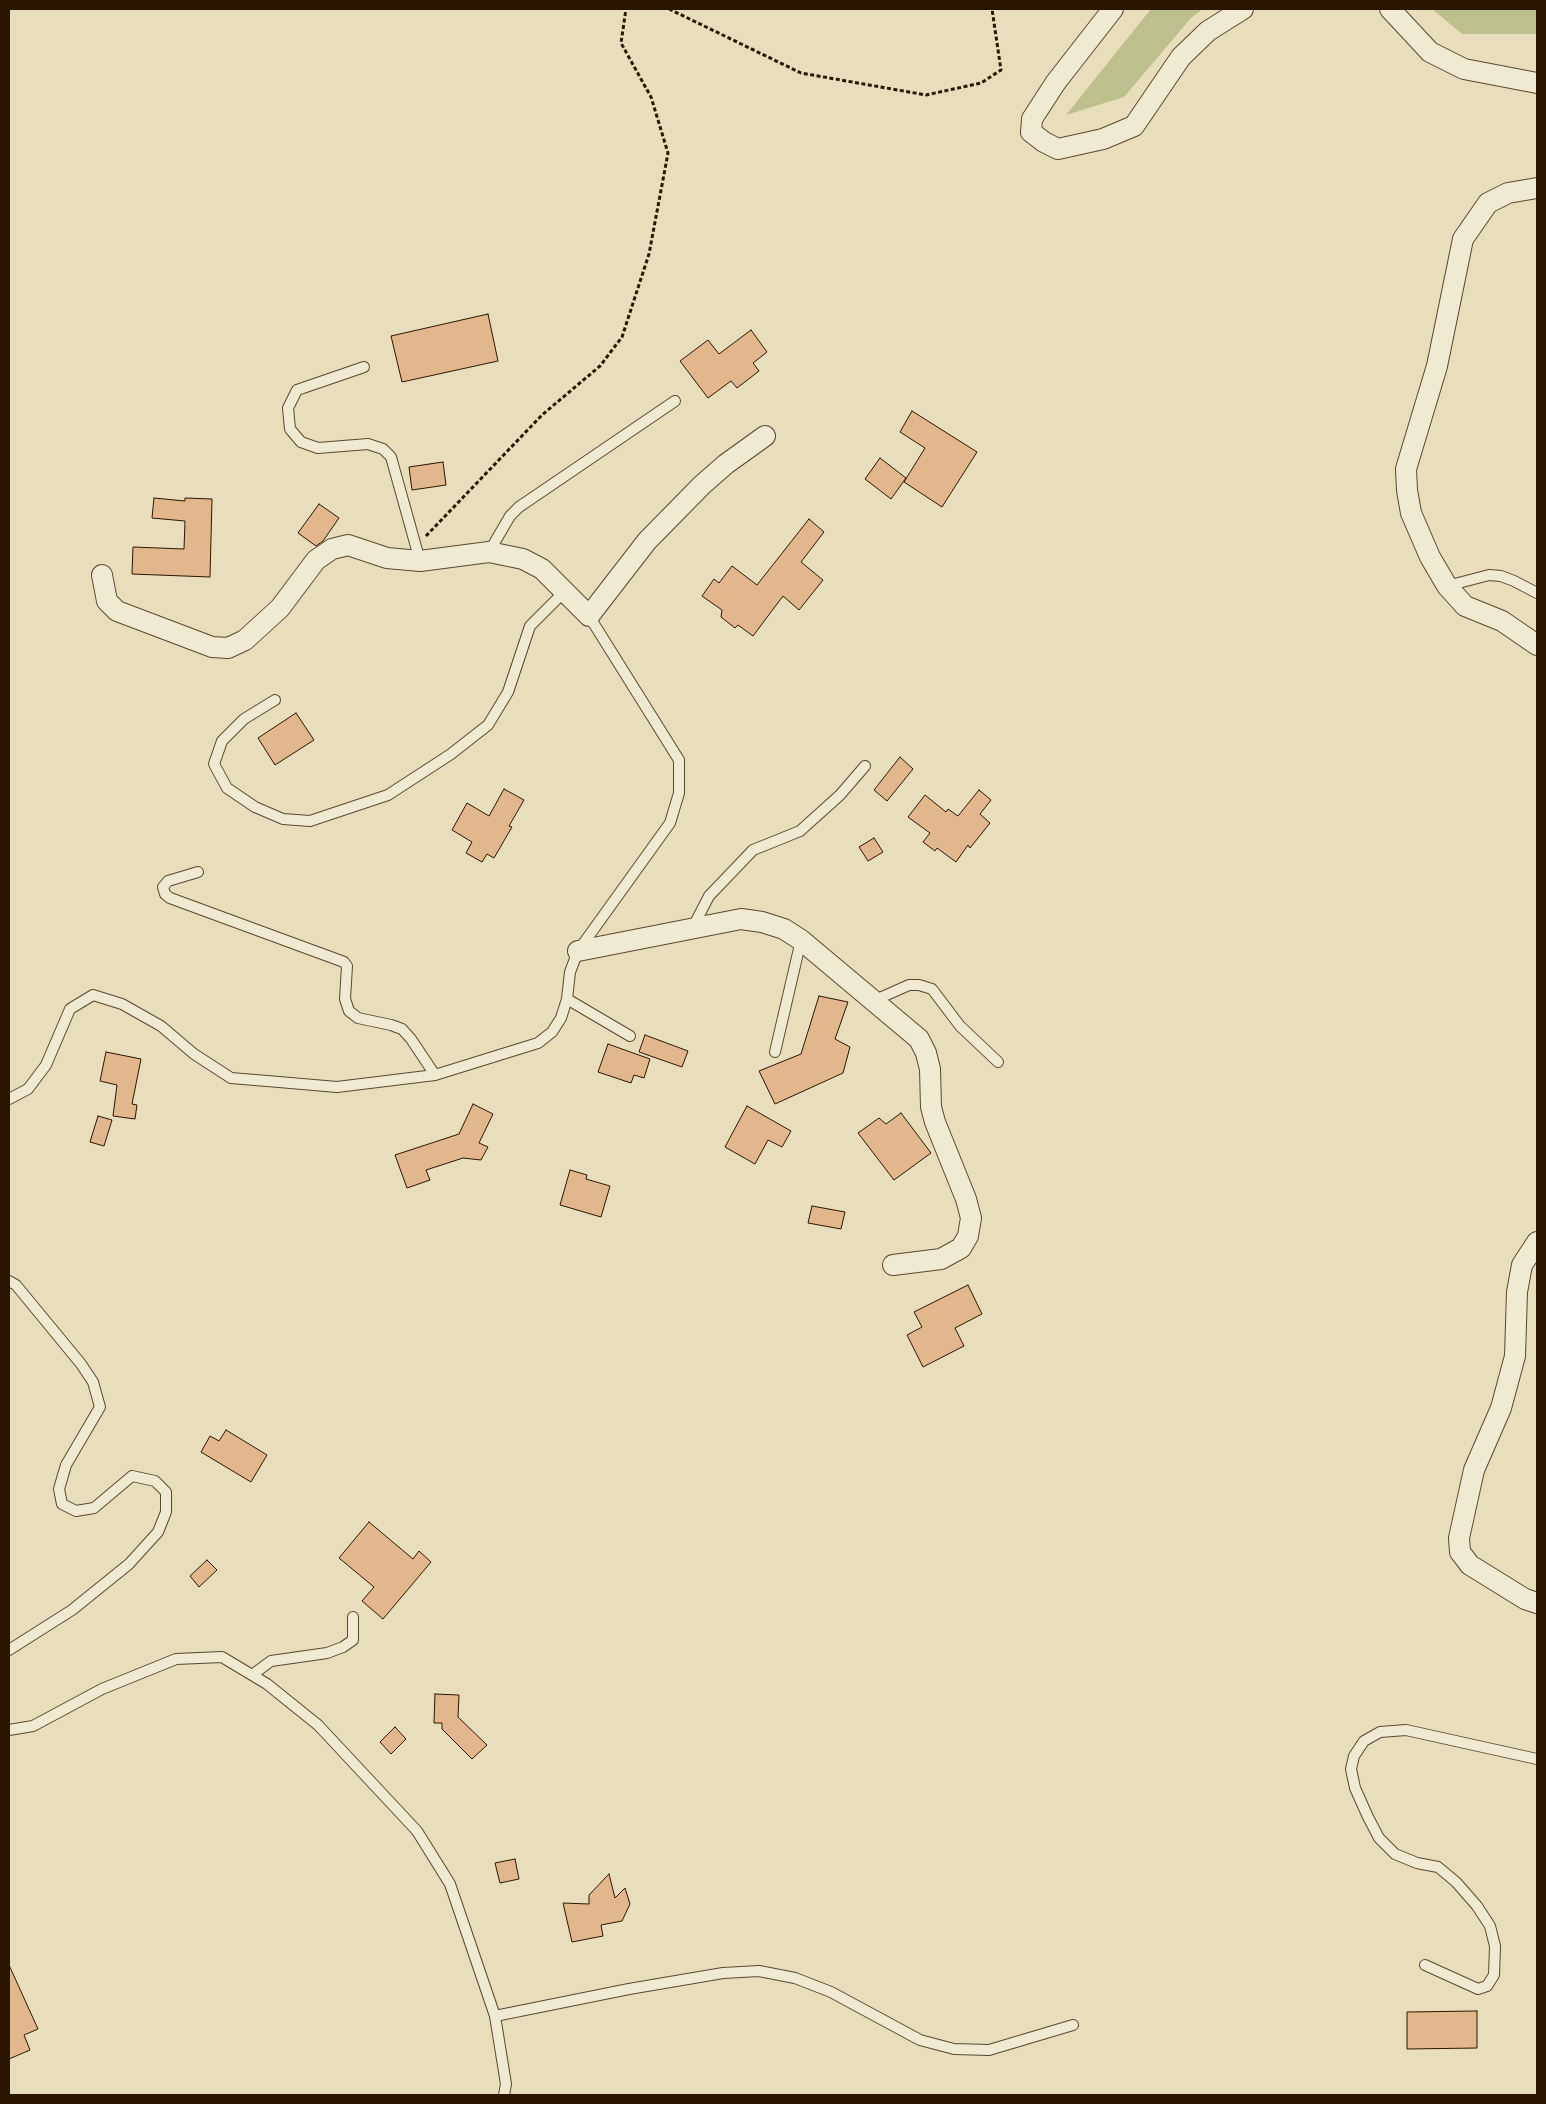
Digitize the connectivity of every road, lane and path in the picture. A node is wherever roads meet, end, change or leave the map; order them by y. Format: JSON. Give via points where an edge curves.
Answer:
{"nodes":[{"id":1,"x":626,"y":9,"type":"edge"},
{"id":2,"x":669,"y":9,"type":"edge"},
{"id":3,"x":992,"y":9,"type":"edge"},
{"id":4,"x":1114,"y":9,"type":"edge"},
{"id":5,"x":1243,"y":9,"type":"edge"},
{"id":6,"x":1390,"y":9,"type":"edge"},
{"id":7,"x":1537,"y":84,"type":"edge"},
{"id":8,"x":1537,"y":188,"type":"edge"},
{"id":9,"x":364,"y":367,"type":"dead end"},
{"id":10,"x":675,"y":402,"type":"dead end"},
{"id":11,"x":765,"y":436,"type":"dead end"},
{"id":12,"x":418,"y":552,"type":"junction"},
{"id":13,"x":490,"y":552,"type":"junction"},
{"id":14,"x":102,"y":575,"type":"dead end"},
{"id":15,"x":1447,"y":586,"type":"junction"},
{"id":16,"x":565,"y":592,"type":"junction"},
{"id":17,"x":1537,"y":594,"type":"edge"},
{"id":18,"x":588,"y":616,"type":"junction"},
{"id":19,"x":1537,"y":645,"type":"edge"},
{"id":20,"x":275,"y":700,"type":"dead end"},
{"id":21,"x":864,"y":766,"type":"dead end"},
{"id":22,"x":198,"y":872,"type":"dead end"},
{"id":23,"x":692,"y":930,"type":"junction"},
{"id":24,"x":801,"y":940,"type":"junction"},
{"id":25,"x":578,"y":951,"type":"junction"},
{"id":26,"x":567,"y":999,"type":"junction"},
{"id":27,"x":872,"y":1001,"type":"junction"},
{"id":28,"x":630,"y":1036,"type":"dead end"},
{"id":29,"x":775,"y":1052,"type":"dead end"},
{"id":30,"x":998,"y":1062,"type":"dead end"},
{"id":31,"x":435,"y":1075,"type":"junction"},
{"id":32,"x":9,"y":1099,"type":"edge"},
{"id":33,"x":1537,"y":1242,"type":"edge"},
{"id":34,"x":893,"y":1265,"type":"dead end"},
{"id":35,"x":9,"y":1281,"type":"edge"},
{"id":36,"x":1537,"y":1602,"type":"edge"},
{"id":37,"x":353,"y":1617,"type":"dead end"},
{"id":38,"x":9,"y":1650,"type":"edge"},
{"id":39,"x":252,"y":1675,"type":"junction"},
{"id":40,"x":9,"y":1730,"type":"edge"},
{"id":41,"x":1537,"y":1759,"type":"edge"},
{"id":42,"x":1425,"y":1965,"type":"dead end"},
{"id":43,"x":495,"y":2016,"type":"junction"},
{"id":44,"x":1073,"y":2026,"type":"dead end"},
{"id":45,"x":504,"y":2095,"type":"edge"}],
"edges":[{"from":1,"to":12,"type":"path","via":[[622,43],[651,98],[668,153],[650,254],[622,337],[600,366],[542,415],[423,539]]},
{"from":2,"to":3,"type":"path","via":[[801,73],[926,95],[981,83],[1000,70]]},
{"from":4,"to":5,"type":"street","via":[[1056,82],[1032,119],[1031,132],[1058,149],[1103,139],[1134,126],[1181,57],[1208,31]]},
{"from":6,"to":7,"type":"street","via":[[1430,52],[1464,69]]},
{"from":8,"to":15,"type":"street","via":[[1508,193],[1488,203],[1463,238],[1437,366],[1406,469],[1411,513]]},
{"from":9,"to":12,"type":"lane","via":[[297,390],[288,408],[290,429],[301,442],[318,448],[368,444],[382,449],[391,457]]},
{"from":10,"to":13,"type":"lane","via":[[519,508],[510,516]]},
{"from":11,"to":18,"type":"street","via":[[702,485],[647,541]]},
{"from":12,"to":13,"type":"street"},
{"from":12,"to":14,"type":"street","via":[[387,558],[348,546],[332,549],[316,560],[280,608],[245,640],[228,648],[212,647],[117,611],[107,601]]},
{"from":13,"to":16,"type":"street","via":[[523,559],[542,569]]},
{"from":15,"to":17,"type":"lane","via":[[1489,575],[1501,576]]},
{"from":15,"to":19,"type":"street","via":[[1465,606],[1502,621]]},
{"from":16,"to":18,"type":"street"},
{"from":16,"to":20,"type":"lane","via":[[530,626],[508,692],[488,725],[451,754],[388,795],[310,821],[283,819],[255,807],[227,788],[214,764],[222,741],[244,719]]},
{"from":18,"to":25,"type":"lane","via":[[679,760],[679,793],[670,823]]},
{"from":21,"to":23,"type":"lane","via":[[840,794],[800,831],[753,850],[709,896]]},
{"from":22,"to":31,"type":"lane","via":[[168,881],[163,887],[165,894],[344,962],[347,966],[344,999],[349,1011],[358,1018],[402,1029]]},
{"from":23,"to":24,"type":"street","via":[[740,919],[770,924]]},
{"from":23,"to":25,"type":"street"},
{"from":24,"to":27,"type":"street"},
{"from":24,"to":29,"type":"lane"},
{"from":25,"to":26,"type":"lane","via":[[570,972]]},
{"from":26,"to":28,"type":"lane"},
{"from":26,"to":31,"type":"lane","via":[[552,1032],[538,1043]]},
{"from":27,"to":30,"type":"lane","via":[[909,985],[932,989],[960,1026]]},
{"from":27,"to":34,"type":"street","via":[[918,1039],[926,1053],[935,1122],[971,1218],[968,1236],[961,1248],[941,1259]]},
{"from":31,"to":32,"type":"lane","via":[[337,1086],[232,1078],[194,1054],[161,1026],[122,1004],[93,995],[70,1009],[46,1065],[28,1089]]},
{"from":33,"to":36,"type":"street","via":[[1522,1265],[1517,1292],[1515,1356],[1501,1408],[1474,1470],[1459,1538],[1460,1552],[1470,1565],[1525,1600]]},
{"from":35,"to":38,"type":"lane","via":[[16,1285],[81,1364],[93,1382],[100,1407],[66,1465],[58,1489],[62,1504],[76,1511],[94,1508],[132,1476],[155,1481],[166,1492],[166,1512],[158,1532],[130,1564],[72,1610]]},
{"from":37,"to":39,"type":"lane","via":[[353,1640],[344,1647],[327,1653],[271,1661]]},
{"from":39,"to":40,"type":"lane","via":[[222,1657],[176,1659],[102,1689],[33,1726]]},
{"from":39,"to":43,"type":"lane","via":[[318,1724],[417,1831],[450,1884]]},
{"from":41,"to":42,"type":"lane","via":[[1406,1730],[1380,1732],[1364,1741],[1354,1756],[1351,1768],[1355,1788],[1379,1838],[1395,1854],[1438,1867],[1456,1882],[1490,1926],[1495,1946],[1494,1975],[1487,1986],[1478,1989]]},
{"from":43,"to":44,"type":"lane","via":[[638,1987],[723,1973],[759,1971],[795,1978],[831,1992],[920,2040],[954,2050],[990,2050]]},
{"from":43,"to":45,"type":"lane","via":[[506,2084]]}]}
